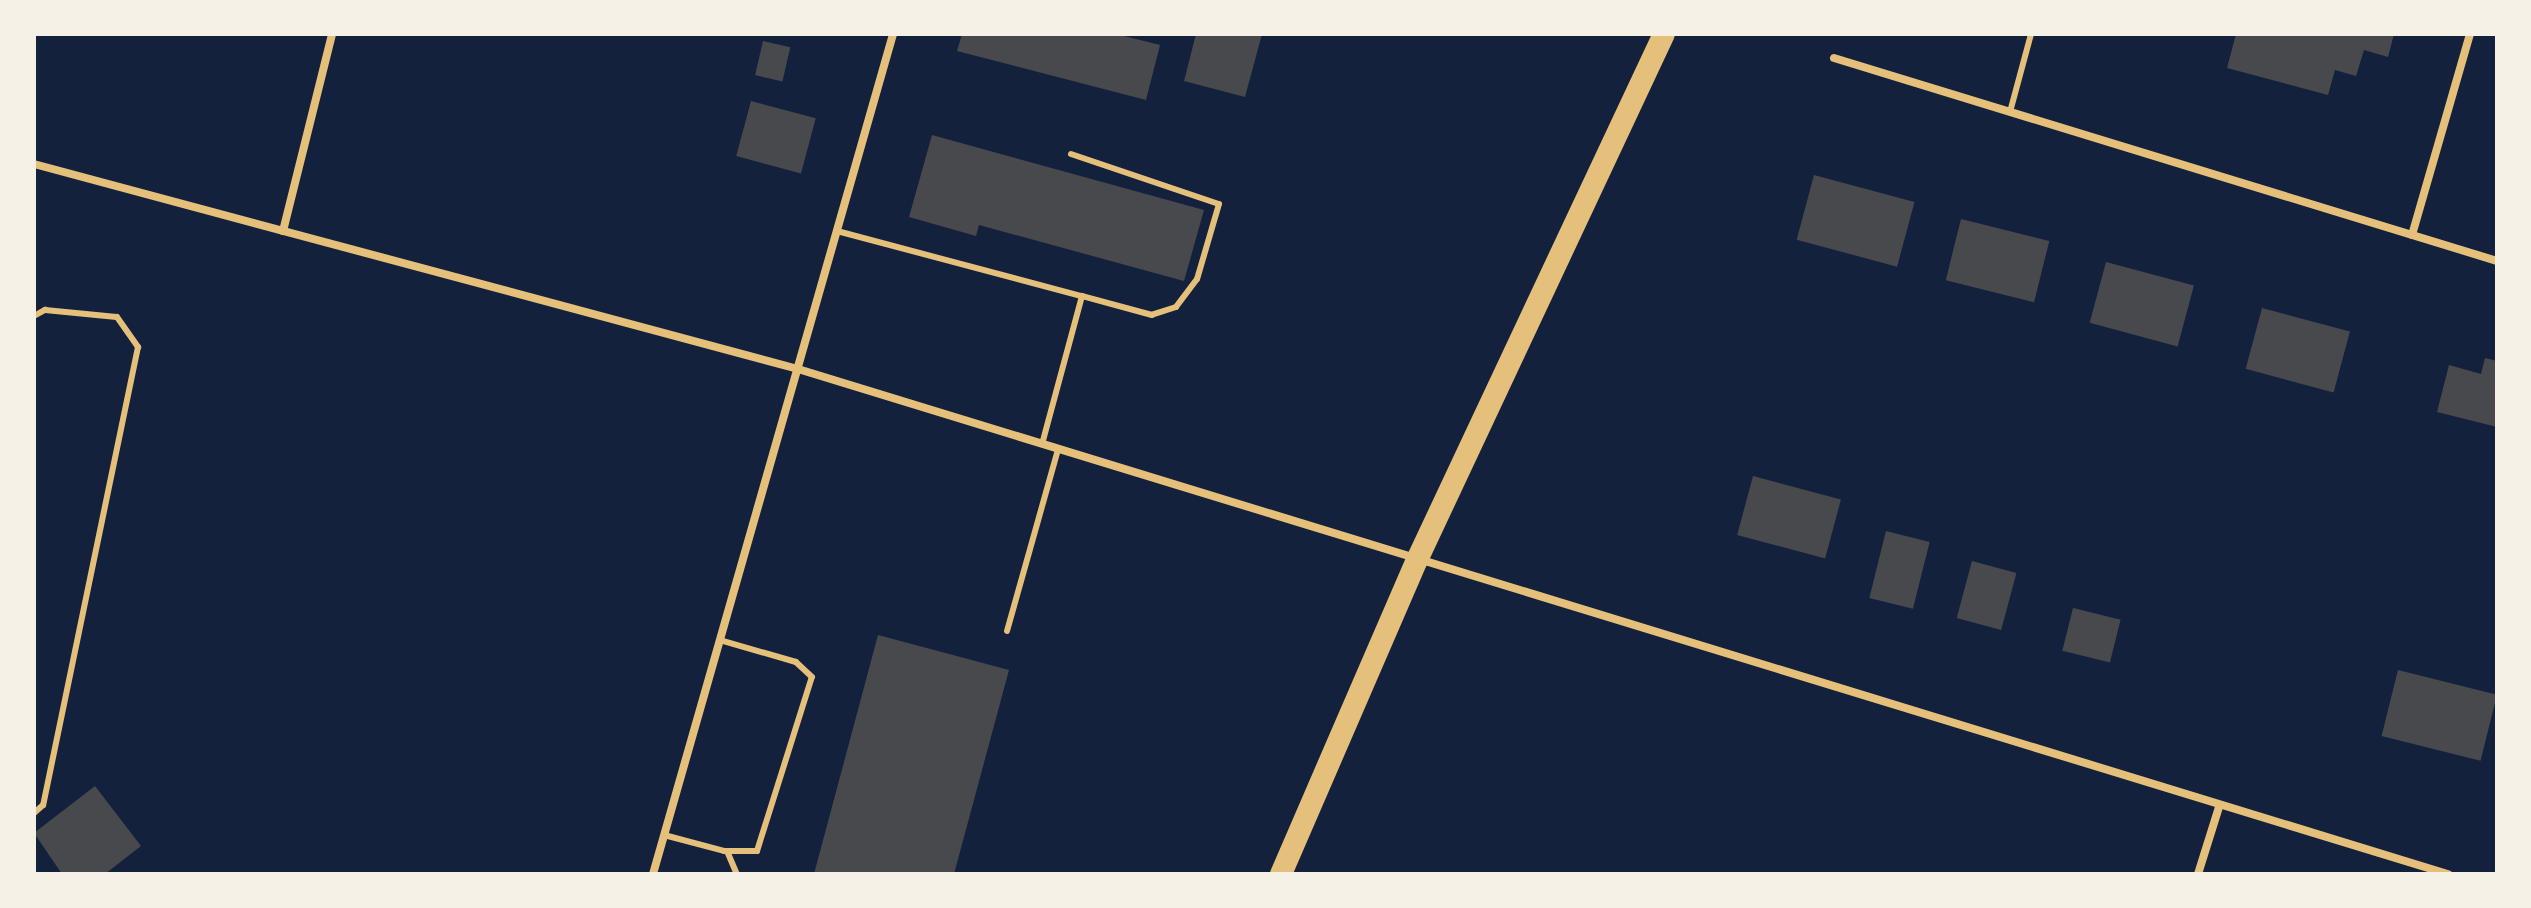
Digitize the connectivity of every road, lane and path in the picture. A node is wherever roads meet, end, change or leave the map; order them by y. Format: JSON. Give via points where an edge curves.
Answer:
{"nodes":[{"id":1,"x":332,"y":34,"type":"edge"},
{"id":2,"x":893,"y":34,"type":"edge"},
{"id":3,"x":1664,"y":34,"type":"edge"},
{"id":4,"x":2031,"y":34,"type":"edge"},
{"id":5,"x":2470,"y":34,"type":"edge"},
{"id":6,"x":1834,"y":58,"type":"dead end"},
{"id":7,"x":2010,"y":112,"type":"junction"},
{"id":8,"x":1071,"y":154,"type":"dead end"},
{"id":9,"x":34,"y":164,"type":"edge"},
{"id":10,"x":283,"y":231,"type":"junction"},
{"id":11,"x":837,"y":231,"type":"junction"},
{"id":12,"x":2412,"y":235,"type":"junction"},
{"id":13,"x":2497,"y":261,"type":"edge"},
{"id":14,"x":1082,"y":296,"type":"junction"},
{"id":15,"x":34,"y":316,"type":"edge"},
{"id":16,"x":798,"y":369,"type":"junction"},
{"id":17,"x":1042,"y":444,"type":"junction"},
{"id":18,"x":1058,"y":449,"type":"junction"},
{"id":19,"x":1417,"y":560,"type":"junction"},
{"id":20,"x":1007,"y":631,"type":"dead end"},
{"id":21,"x":720,"y":640,"type":"junction"},
{"id":22,"x":2219,"y":807,"type":"junction"},
{"id":23,"x":34,"y":813,"type":"edge"},
{"id":24,"x":664,"y":835,"type":"junction"},
{"id":25,"x":727,"y":851,"type":"junction"},
{"id":26,"x":2420,"y":870,"type":"edge"},
{"id":27,"x":653,"y":874,"type":"edge"},
{"id":28,"x":737,"y":874,"type":"edge"},
{"id":29,"x":1281,"y":874,"type":"edge"},
{"id":30,"x":2198,"y":874,"type":"edge"},
{"id":31,"x":2448,"y":874,"type":"edge"}],
"edges":[{"from":1,"to":10,"type":"street"},
{"from":2,"to":11,"type":"street"},
{"from":3,"to":19,"type":"highway"},
{"from":4,"to":7,"type":"lane"},
{"from":5,"to":12,"type":"street"},
{"from":6,"to":7,"type":"street"},
{"from":7,"to":12,"type":"street"},
{"from":8,"to":14,"type":"lane","via":[[1219,204],[1197,279],[1176,307],[1152,315]]},
{"from":9,"to":10,"type":"street"},
{"from":10,"to":16,"type":"street"},
{"from":11,"to":14,"type":"lane"},
{"from":11,"to":16,"type":"street"},
{"from":12,"to":13,"type":"street"},
{"from":14,"to":17,"type":"lane"},
{"from":15,"to":23,"type":"lane","via":[[45,310],[117,317],[138,347],[43,805]]},
{"from":16,"to":17,"type":"street"},
{"from":16,"to":21,"type":"street"},
{"from":17,"to":18,"type":"street"},
{"from":18,"to":19,"type":"street"},
{"from":18,"to":20,"type":"lane"},
{"from":19,"to":22,"type":"street"},
{"from":19,"to":29,"type":"highway"},
{"from":21,"to":24,"type":"street"},
{"from":21,"to":25,"type":"lane","via":[[796,662],[812,677],[757,851]]},
{"from":22,"to":26,"type":"street"},
{"from":22,"to":30,"type":"street"},
{"from":24,"to":25,"type":"lane"},
{"from":24,"to":27,"type":"street"},
{"from":25,"to":28,"type":"lane"},
{"from":26,"to":31,"type":"street"}]}
